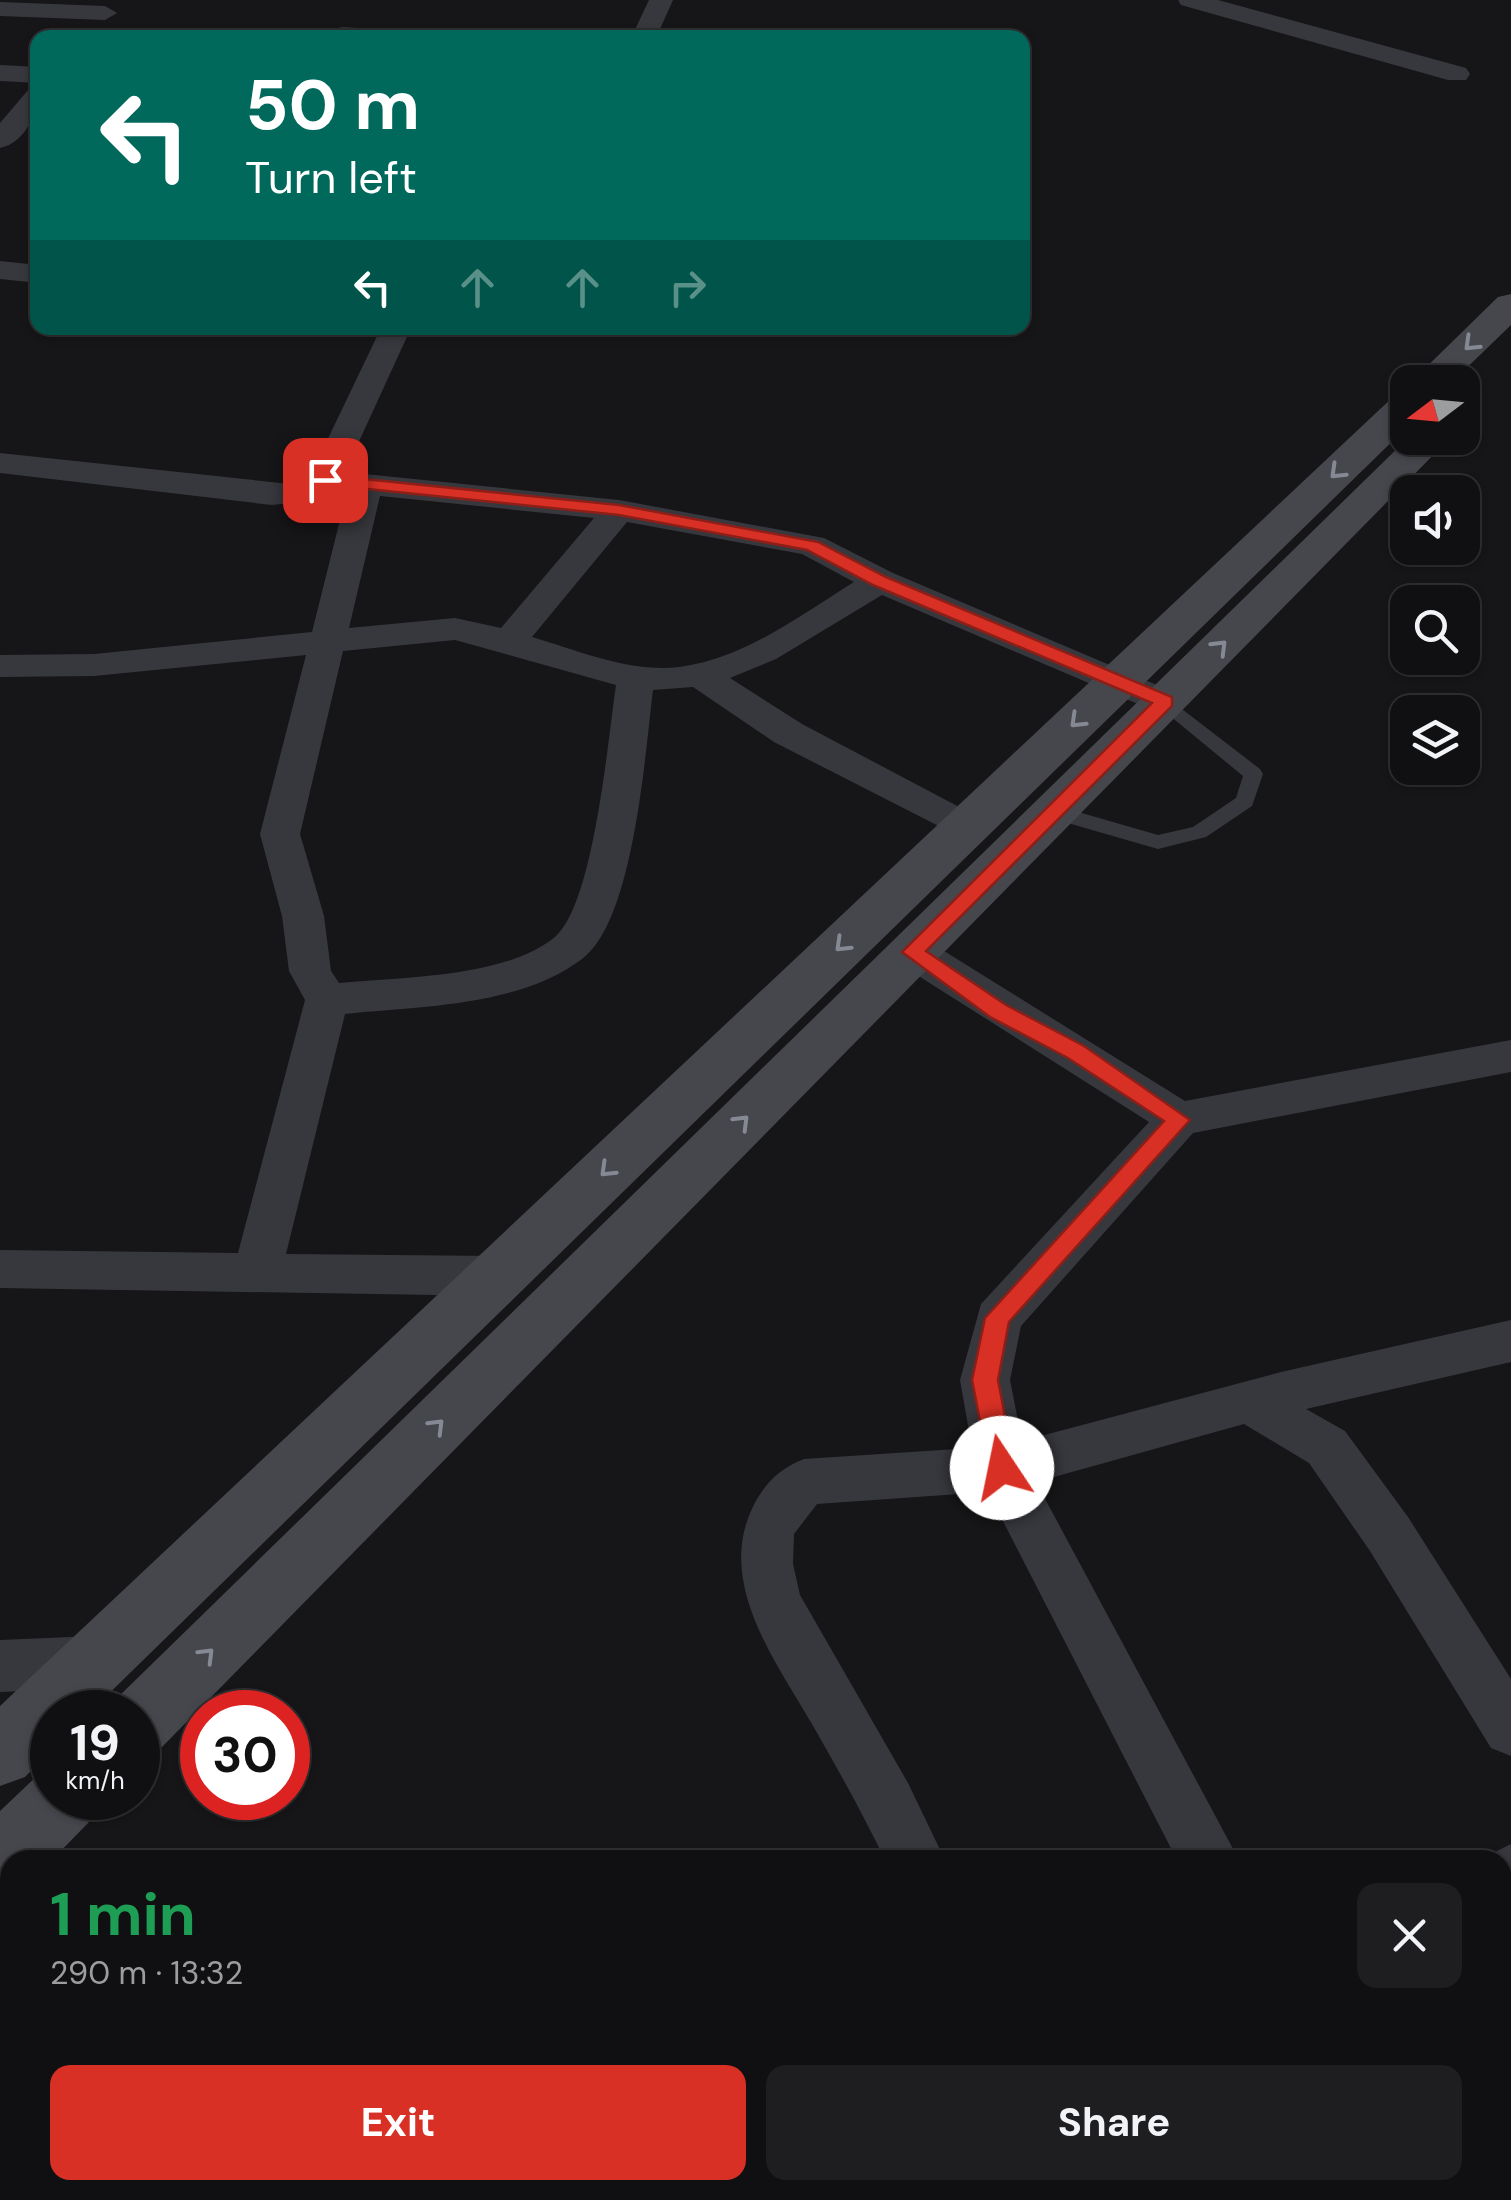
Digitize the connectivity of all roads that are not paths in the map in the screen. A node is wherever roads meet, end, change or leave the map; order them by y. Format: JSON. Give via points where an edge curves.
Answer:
{"nodes":[{"id":1,"x":661,"y":0,"type":"edge"},
{"id":2,"x":1190,"y":0,"type":"edge"},
{"id":3,"x":111,"y":6,"type":"edge"},
{"id":4,"x":0,"y":9,"type":"edge"},
{"id":5,"x":357,"y":12,"type":"dead end"},
{"id":6,"x":92,"y":30,"type":"edge"},
{"id":7,"x":345,"y":30,"type":"edge"},
{"id":8,"x":648,"y":30,"type":"edge"},
{"id":9,"x":0,"y":73,"type":"edge"},
{"id":10,"x":1457,"y":74,"type":"dead end"},
{"id":11,"x":30,"y":75,"type":"edge"},
{"id":12,"x":30,"y":109,"type":"edge"},
{"id":13,"x":0,"y":140,"type":"edge"},
{"id":14,"x":0,"y":270,"type":"edge"},
{"id":15,"x":30,"y":273,"type":"edge"},
{"id":16,"x":1511,"y":305,"type":"edge"},
{"id":17,"x":393,"y":335,"type":"edge"},
{"id":18,"x":1448,"y":365,"type":"edge"},
{"id":19,"x":1390,"y":423,"type":"edge"},
{"id":20,"x":1411,"y":455,"type":"edge"},
{"id":21,"x":0,"y":462,"type":"edge"},
{"id":22,"x":325,"y":480,"type":"junction"},
{"id":23,"x":366,"y":485,"type":"junction"},
{"id":24,"x":619,"y":510,"type":"junction"},
{"id":25,"x":880,"y":581,"type":"junction"},
{"id":26,"x":511,"y":638,"type":"junction"},
{"id":27,"x":330,"y":644,"type":"junction"},
{"id":28,"x":0,"y":666,"type":"edge"},
{"id":29,"x":702,"y":676,"type":"junction"},
{"id":30,"x":636,"y":678,"type":"junction"},
{"id":31,"x":1142,"y":691,"type":"junction"},
{"id":32,"x":1054,"y":812,"type":"junction"},
{"id":33,"x":966,"y":827,"type":"junction"},
{"id":34,"x":912,"y":952,"type":"junction"},
{"id":35,"x":326,"y":1000,"type":"junction"},
{"id":36,"x":1511,"y":1056,"type":"edge"},
{"id":37,"x":1179,"y":1120,"type":"junction"},
{"id":38,"x":0,"y":1269,"type":"edge"},
{"id":39,"x":257,"y":1273,"type":"junction"},
{"id":40,"x":496,"y":1276,"type":"junction"},
{"id":41,"x":1511,"y":1341,"type":"edge"},
{"id":42,"x":1250,"y":1402,"type":"junction"},
{"id":43,"x":1002,"y":1468,"type":"junction"},
{"id":44,"x":94,"y":1662,"type":"junction"},
{"id":45,"x":0,"y":1666,"type":"edge"},
{"id":46,"x":1496,"y":1678,"type":"edge"},
{"id":47,"x":160,"y":1702,"type":"edge"},
{"id":48,"x":1511,"y":1729,"type":"edge"},
{"id":49,"x":0,"y":1753,"type":"edge"},
{"id":50,"x":42,"y":1820,"type":"edge"},
{"id":51,"x":11,"y":1850,"type":"edge"},
{"id":52,"x":910,"y":1850,"type":"edge"},
{"id":53,"x":1204,"y":1850,"type":"edge"}],
"edges":[{"from":1,"to":8,"type":"street"},
{"from":2,"to":10,"type":"street"},
{"from":3,"to":4,"type":"street"},
{"from":3,"to":6,"type":"street"},
{"from":5,"to":7,"type":"street"},
{"from":9,"to":11,"type":"street"},
{"from":12,"to":13,"type":"street"},
{"from":14,"to":15,"type":"street"},
{"from":16,"to":18,"type":"main road","one_way":true},
{"from":17,"to":22,"type":"street"},
{"from":19,"to":31,"type":"main road","one_way":true},
{"from":31,"to":20,"type":"main road","one_way":true},
{"from":21,"to":22,"type":"street","via":[[272,495],[296,494]]},
{"from":22,"to":23,"type":"street"},
{"from":23,"to":24,"type":"street"},
{"from":23,"to":27,"type":"street"},
{"from":24,"to":25,"type":"street","via":[[812,545]]},
{"from":24,"to":26,"type":"street"},
{"from":25,"to":29,"type":"street","via":[[782,640]]},
{"from":25,"to":31,"type":"street"},
{"from":26,"to":27,"type":"street","via":[[455,628]]},
{"from":26,"to":30,"type":"street"},
{"from":27,"to":28,"type":"street","via":[[94,665]]},
{"from":27,"to":35,"type":"street","via":[[280,834],[310,971]]},
{"from":29,"to":30,"type":"street"},
{"from":29,"to":33,"type":"street","via":[[788,733]]},
{"from":30,"to":35,"type":"street","via":[[611,845],[595,907],[573,946],[527,970]]},
{"from":31,"to":32,"type":"main road"},
{"from":31,"to":32,"type":"lane","via":[[1253,774],[1245,801],[1199,832],[1158,842]]},
{"from":31,"to":33,"type":"main road","one_way":true},
{"from":32,"to":34,"type":"main road"},
{"from":33,"to":40,"type":"main road","one_way":true},
{"from":34,"to":37,"type":"street"},
{"from":47,"to":34,"type":"main road","one_way":true},
{"from":35,"to":39,"type":"street"},
{"from":36,"to":37,"type":"street"},
{"from":37,"to":43,"type":"street","via":[[998,1318],[985,1380]]},
{"from":38,"to":39,"type":"street"},
{"from":39,"to":40,"type":"street"},
{"from":40,"to":44,"type":"main road"},
{"from":41,"to":42,"type":"street"},
{"from":42,"to":43,"type":"street"},
{"from":42,"to":46,"type":"street","via":[[1327,1447]]},
{"from":43,"to":52,"type":"street","via":[[804,1482],[770,1517],[767,1579],[785,1630]]},
{"from":43,"to":53,"type":"street"},
{"from":44,"to":45,"type":"street"},
{"from":44,"to":49,"type":"main road"},
{"from":46,"to":48,"type":"street"},
{"from":50,"to":51,"type":"main road"}]}
